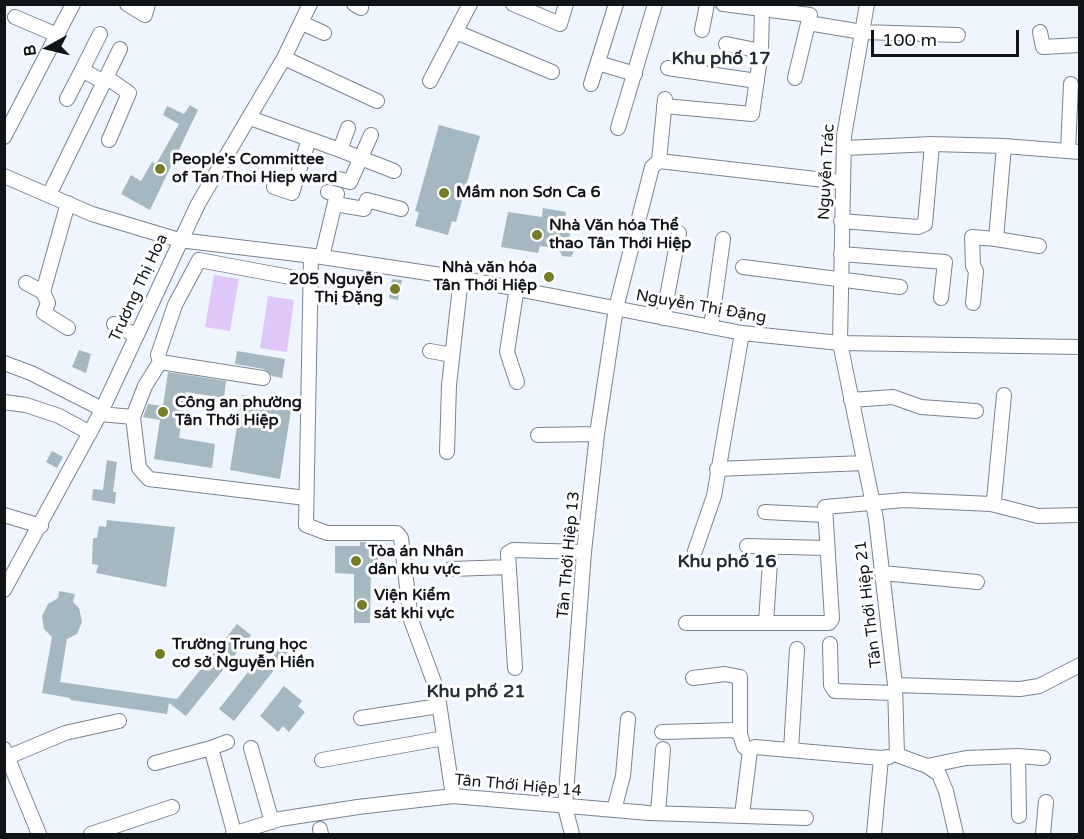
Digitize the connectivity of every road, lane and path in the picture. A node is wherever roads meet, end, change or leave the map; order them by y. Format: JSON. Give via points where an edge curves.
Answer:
{"nodes":[{"id":1,"x":74,"y":4,"type":"edge"},
{"id":2,"x":127,"y":4,"type":"edge"},
{"id":3,"x":148,"y":4,"type":"edge"},
{"id":4,"x":311,"y":4,"type":"edge"},
{"id":5,"x":470,"y":4,"type":"edge"},
{"id":6,"x":513,"y":4,"type":"edge"},
{"id":7,"x":566,"y":4,"type":"edge"},
{"id":8,"x":616,"y":4,"type":"edge"},
{"id":9,"x":655,"y":4,"type":"edge"},
{"id":10,"x":707,"y":4,"type":"edge"},
{"id":11,"x":723,"y":4,"type":"edge"},
{"id":12,"x":867,"y":4,"type":"edge"},
{"id":13,"x":762,"y":7,"type":"edge"},
{"id":14,"x":15,"y":17,"type":"dead end"},
{"id":15,"x":302,"y":23,"type":"junction"},
{"id":16,"x":808,"y":23,"type":"junction"},
{"id":17,"x":702,"y":30,"type":"dead end"},
{"id":18,"x":456,"y":32,"type":"junction"},
{"id":19,"x":862,"y":32,"type":"junction"},
{"id":20,"x":1040,"y":32,"type":"dead end"},
{"id":21,"x":324,"y":33,"type":"dead end"},
{"id":22,"x":100,"y":34,"type":"dead end"},
{"id":23,"x":57,"y":35,"type":"junction"},
{"id":24,"x":958,"y":35,"type":"dead end"},
{"id":25,"x":726,"y":44,"type":"dead end"},
{"id":26,"x":1080,"y":45,"type":"edge"},
{"id":27,"x":120,"y":49,"type":"dead end"},
{"id":28,"x":761,"y":51,"type":"junction"},
{"id":29,"x":284,"y":58,"type":"junction"},
{"id":30,"x":598,"y":63,"type":"junction"},
{"id":31,"x":668,"y":68,"type":"dead end"},
{"id":32,"x":82,"y":70,"type":"junction"},
{"id":33,"x":552,"y":72,"type":"dead end"},
{"id":34,"x":635,"y":74,"type":"junction"},
{"id":35,"x":795,"y":78,"type":"dead end"},
{"id":36,"x":105,"y":80,"type":"junction"},
{"id":37,"x":430,"y":81,"type":"dead end"},
{"id":38,"x":757,"y":81,"type":"junction"},
{"id":39,"x":591,"y":84,"type":"dead end"},
{"id":40,"x":1071,"y":84,"type":"dead end"},
{"id":41,"x":67,"y":99,"type":"dead end"},
{"id":42,"x":377,"y":101,"type":"dead end"},
{"id":43,"x":250,"y":118,"type":"junction"},
{"id":44,"x":348,"y":128,"type":"dead end"},
{"id":45,"x":618,"y":129,"type":"dead end"},
{"id":46,"x":371,"y":135,"type":"dead end"},
{"id":47,"x":4,"y":137,"type":"edge"},
{"id":48,"x":309,"y":139,"type":"junction"},
{"id":49,"x":108,"y":140,"type":"dead end"},
{"id":50,"x":932,"y":144,"type":"junction"},
{"id":51,"x":1004,"y":146,"type":"junction"},
{"id":52,"x":845,"y":148,"type":"junction"},
{"id":53,"x":340,"y":150,"type":"junction"},
{"id":54,"x":1074,"y":151,"type":"edge"},
{"id":55,"x":361,"y":158,"type":"junction"},
{"id":56,"x":659,"y":161,"type":"junction"},
{"id":57,"x":394,"y":171,"type":"dead end"},
{"id":58,"x":4,"y":176,"type":"edge"},
{"id":59,"x":335,"y":178,"type":"dead end"},
{"id":60,"x":842,"y":182,"type":"junction"},
{"id":61,"x":274,"y":187,"type":"dead end"},
{"id":62,"x":49,"y":195,"type":"junction"},
{"id":63,"x":68,"y":203,"type":"junction"},
{"id":64,"x":401,"y":209,"type":"dead end"},
{"id":65,"x":841,"y":221,"type":"junction"},
{"id":66,"x":679,"y":233,"type":"dead end"},
{"id":67,"x":996,"y":238,"type":"junction"},
{"id":68,"x":723,"y":239,"type":"dead end"},
{"id":69,"x":179,"y":240,"type":"junction"},
{"id":70,"x":1039,"y":246,"type":"dead end"},
{"id":71,"x":841,"y":254,"type":"junction"},
{"id":72,"x":316,"y":256,"type":"junction"},
{"id":73,"x":743,"y":267,"type":"dead end"},
{"id":74,"x":290,"y":276,"type":"dead end"},
{"id":75,"x":461,"y":278,"type":"junction"},
{"id":76,"x":840,"y":281,"type":"junction"},
{"id":77,"x":26,"y":283,"type":"dead end"},
{"id":78,"x":518,"y":287,"type":"junction"},
{"id":79,"x":900,"y":287,"type":"dead end"},
{"id":80,"x":43,"y":292,"type":"junction"},
{"id":81,"x":941,"y":298,"type":"dead end"},
{"id":82,"x":973,"y":303,"type":"dead end"},
{"id":83,"x":616,"y":308,"type":"junction"},
{"id":84,"x":663,"y":318,"type":"junction"},
{"id":85,"x":114,"y":324,"type":"dead end"},
{"id":86,"x":711,"y":327,"type":"junction"},
{"id":87,"x":68,"y":328,"type":"dead end"},
{"id":88,"x":742,"y":333,"type":"junction"},
{"id":89,"x":135,"y":335,"type":"junction"},
{"id":90,"x":840,"y":342,"type":"junction"},
{"id":91,"x":1080,"y":346,"type":"edge"},
{"id":92,"x":430,"y":351,"type":"dead end"},
{"id":93,"x":452,"y":355,"type":"junction"},
{"id":94,"x":160,"y":362,"type":"junction"},
{"id":95,"x":4,"y":363,"type":"edge"},
{"id":96,"x":263,"y":378,"type":"dead end"},
{"id":97,"x":517,"y":382,"type":"dead end"},
{"id":98,"x":1004,"y":395,"type":"dead end"},
{"id":99,"x":851,"y":400,"type":"junction"},
{"id":100,"x":4,"y":402,"type":"edge"},
{"id":101,"x":101,"y":411,"type":"junction"},
{"id":102,"x":976,"y":411,"type":"dead end"},
{"id":103,"x":133,"y":417,"type":"junction"},
{"id":104,"x":90,"y":433,"type":"junction"},
{"id":105,"x":597,"y":434,"type":"junction"},
{"id":106,"x":538,"y":435,"type":"dead end"},
{"id":107,"x":447,"y":452,"type":"dead end"},
{"id":108,"x":864,"y":463,"type":"junction"},
{"id":109,"x":717,"y":469,"type":"junction"},
{"id":110,"x":306,"y":498,"type":"junction"},
{"id":111,"x":872,"y":502,"type":"junction"},
{"id":112,"x":991,"y":504,"type":"junction"},
{"id":113,"x":765,"y":512,"type":"dead end"},
{"id":114,"x":4,"y":515,"type":"edge"},
{"id":115,"x":825,"y":515,"type":"junction"},
{"id":116,"x":1080,"y":515,"type":"edge"},
{"id":117,"x":41,"y":526,"type":"junction"},
{"id":118,"x":747,"y":546,"type":"dead end"},
{"id":119,"x":771,"y":547,"type":"junction"},
{"id":120,"x":827,"y":548,"type":"junction"},
{"id":121,"x":695,"y":551,"type":"dead end"},
{"id":122,"x":585,"y":552,"type":"junction"},
{"id":123,"x":509,"y":567,"type":"junction"},
{"id":124,"x":451,"y":569,"type":"dead end"},
{"id":125,"x":882,"y":573,"type":"junction"},
{"id":126,"x":8,"y":575,"type":"edge"},
{"id":127,"x":977,"y":582,"type":"dead end"},
{"id":128,"x":4,"y":590,"type":"edge"},
{"id":129,"x":686,"y":622,"type":"dead end"},
{"id":130,"x":766,"y":622,"type":"junction"},
{"id":131,"x":830,"y":644,"type":"dead end"},
{"id":132,"x":796,"y":649,"type":"dead end"},
{"id":133,"x":1080,"y":665,"type":"edge"},
{"id":134,"x":515,"y":668,"type":"dead end"},
{"id":135,"x":693,"y":678,"type":"dead end"},
{"id":136,"x":895,"y":689,"type":"junction"},
{"id":137,"x":439,"y":706,"type":"junction"},
{"id":138,"x":361,"y":717,"type":"dead end"},
{"id":139,"x":627,"y":719,"type":"dead end"},
{"id":140,"x":119,"y":722,"type":"dead end"},
{"id":141,"x":663,"y":732,"type":"dead end"},
{"id":142,"x":740,"y":734,"type":"junction"},
{"id":143,"x":444,"y":738,"type":"junction"},
{"id":144,"x":227,"y":742,"type":"dead end"},
{"id":145,"x":211,"y":748,"type":"junction"},
{"id":146,"x":251,"y":748,"type":"dead end"},
{"id":147,"x":663,"y":749,"type":"dead end"},
{"id":148,"x":750,"y":750,"type":"junction"},
{"id":149,"x":791,"y":750,"type":"junction"},
{"id":150,"x":6,"y":753,"type":"edge"},
{"id":151,"x":897,"y":755,"type":"junction"},
{"id":152,"x":1018,"y":756,"type":"junction"},
{"id":153,"x":881,"y":758,"type":"junction"},
{"id":154,"x":1043,"y":758,"type":"dead end"},
{"id":155,"x":322,"y":760,"type":"dead end"},
{"id":156,"x":155,"y":763,"type":"dead end"},
{"id":157,"x":927,"y":766,"type":"junction"},
{"id":158,"x":10,"y":776,"type":"edge"},
{"id":159,"x":453,"y":796,"type":"junction"},
{"id":160,"x":1046,"y":802,"type":"dead end"},
{"id":161,"x":172,"y":807,"type":"dead end"},
{"id":162,"x":565,"y":807,"type":"junction"},
{"id":163,"x":614,"y":810,"type":"junction"},
{"id":164,"x":658,"y":813,"type":"junction"},
{"id":165,"x":742,"y":815,"type":"junction"},
{"id":166,"x":1019,"y":816,"type":"dead end"},
{"id":167,"x":806,"y":818,"type":"dead end"},
{"id":168,"x":276,"y":825,"type":"edge"},
{"id":169,"x":233,"y":833,"type":"edge"},
{"id":170,"x":39,"y":834,"type":"edge"},
{"id":171,"x":91,"y":834,"type":"edge"},
{"id":172,"x":572,"y":834,"type":"edge"},
{"id":173,"x":874,"y":834,"type":"edge"},
{"id":174,"x":956,"y":834,"type":"edge"},
{"id":175,"x":1043,"y":834,"type":"edge"}],
"edges":[{"from":1,"to":23,"type":"street"},
{"from":2,"to":3,"type":"street","via":[[145,15]]},
{"from":4,"to":15,"type":"street","name":"Trương Thị Hoa"},
{"from":5,"to":18,"type":"street"},
{"from":6,"to":7,"type":"street","via":[[560,24]]},
{"from":8,"to":30,"type":"street"},
{"from":9,"to":34,"type":"street"},
{"from":10,"to":17,"type":"street"},
{"from":11,"to":13,"type":"street"},
{"from":12,"to":19,"type":"street","name":"Nguyễn Trác"},
{"from":13,"to":16,"type":"street","via":[[810,15]]},
{"from":13,"to":28,"type":"street"},
{"from":14,"to":23,"type":"street"},
{"from":15,"to":21,"type":"street"},
{"from":15,"to":29,"type":"street","name":"Trương Thị Hoa"},
{"from":16,"to":19,"type":"street"},
{"from":16,"to":35,"type":"street"},
{"from":18,"to":33,"type":"street"},
{"from":18,"to":37,"type":"street"},
{"from":19,"to":24,"type":"street"},
{"from":19,"to":52,"type":"street","name":"Nguyễn Trác","via":[[845,120]]},
{"from":20,"to":26,"type":"street","via":[[1043,47]]},
{"from":22,"to":32,"type":"street"},
{"from":23,"to":47,"type":"street"},
{"from":25,"to":28,"type":"street"},
{"from":27,"to":36,"type":"street"},
{"from":28,"to":38,"type":"street"},
{"from":29,"to":42,"type":"street"},
{"from":29,"to":43,"type":"street","name":"Trương Thị Hoa"},
{"from":30,"to":34,"type":"street"},
{"from":30,"to":39,"type":"street"},
{"from":31,"to":38,"type":"street"},
{"from":32,"to":36,"type":"street"},
{"from":32,"to":41,"type":"street"},
{"from":34,"to":45,"type":"street"},
{"from":36,"to":49,"type":"street","via":[[129,93]]},
{"from":36,"to":62,"type":"street"},
{"from":38,"to":56,"type":"street","name":"Tân Thới Hiệp 13","via":[[752,114],[665,103]]},
{"from":40,"to":54,"type":"street"},
{"from":43,"to":48,"type":"street"},
{"from":43,"to":69,"type":"street","name":"Trương Thị Hoa"},
{"from":44,"to":53,"type":"street"},
{"from":46,"to":55,"type":"street"},
{"from":48,"to":53,"type":"street"},
{"from":48,"to":61,"type":"street","via":[[292,193]]},
{"from":50,"to":51,"type":"street"},
{"from":50,"to":52,"type":"street"},
{"from":50,"to":65,"type":"street","via":[[925,224],[918,227]]},
{"from":51,"to":54,"type":"street"},
{"from":51,"to":67,"type":"street"},
{"from":52,"to":60,"type":"street","name":"Nguyễn Trác"},
{"from":53,"to":55,"type":"street"},
{"from":55,"to":57,"type":"street"},
{"from":55,"to":59,"type":"street","via":[[350,182]]},
{"from":56,"to":60,"type":"street"},
{"from":56,"to":83,"type":"street","name":"Tân Thới Hiệp 13","via":[[652,167]]},
{"from":58,"to":62,"type":"street","name":"Nguyễn Thị Đặng"},
{"from":60,"to":65,"type":"street","name":"Nguyễn Trác"},
{"from":62,"to":63,"type":"street","name":"Nguyễn Thị Đặng"},
{"from":63,"to":69,"type":"street","name":"Nguyễn Thị Đặng"},
{"from":63,"to":80,"type":"street"},
{"from":64,"to":72,"type":"street","via":[[367,200],[364,209],[332,198]]},
{"from":65,"to":71,"type":"street","name":"Nguyễn Trác"},
{"from":66,"to":84,"type":"street"},
{"from":67,"to":70,"type":"street"},
{"from":67,"to":82,"type":"street","via":[[972,237],[976,271]]},
{"from":68,"to":86,"type":"street"},
{"from":69,"to":72,"type":"street","name":"Nguyễn Thị Đặng"},
{"from":69,"to":89,"type":"street","name":"Trương Thị Hoa"},
{"from":71,"to":76,"type":"street","name":"Nguyễn Trác"},
{"from":71,"to":81,"type":"street","via":[[945,262]]},
{"from":72,"to":75,"type":"street","name":"Nguyễn Thị Đặng"},
{"from":72,"to":110,"type":"street"},
{"from":73,"to":76,"type":"street"},
{"from":74,"to":94,"type":"street","via":[[199,260],[175,305]]},
{"from":75,"to":78,"type":"street","name":"Nguyễn Thị Đặng"},
{"from":75,"to":93,"type":"street"},
{"from":76,"to":79,"type":"street"},
{"from":76,"to":90,"type":"street","name":"Nguyễn Trác"},
{"from":77,"to":80,"type":"street"},
{"from":78,"to":83,"type":"street","name":"Nguyễn Thị Đặng"},
{"from":78,"to":97,"type":"street","via":[[507,351]]},
{"from":80,"to":87,"type":"street","via":[[48,303],[44,313]]},
{"from":83,"to":84,"type":"street","name":"Nguyễn Thị Đặng"},
{"from":83,"to":105,"type":"street","name":"Tân Thới Hiệp 13"},
{"from":84,"to":86,"type":"street","name":"Nguyễn Thị Đặng"},
{"from":85,"to":89,"type":"street"},
{"from":86,"to":88,"type":"street","name":"Nguyễn Thị Đặng"},
{"from":88,"to":90,"type":"street","name":"Nguyễn Thị Đặng"},
{"from":88,"to":109,"type":"street"},
{"from":89,"to":101,"type":"street","name":"Trương Thị Hoa"},
{"from":90,"to":91,"type":"street","name":"Nguyễn Thị Đặng"},
{"from":90,"to":99,"type":"street","name":"Tân Thới Hiệp 21"},
{"from":92,"to":93,"type":"street"},
{"from":93,"to":107,"type":"street"},
{"from":94,"to":96,"type":"street"},
{"from":94,"to":103,"type":"street"},
{"from":95,"to":101,"type":"street","via":[[32,373]]},
{"from":98,"to":112,"type":"street"},
{"from":99,"to":102,"type":"street","via":[[893,397],[921,407]]},
{"from":99,"to":108,"type":"street","name":"Tân Thới Hiệp 21"},
{"from":100,"to":104,"type":"street","via":[[59,416]]},
{"from":101,"to":103,"type":"street"},
{"from":101,"to":104,"type":"street","name":"Trương Thị Hoa"},
{"from":103,"to":110,"type":"street","via":[[139,468],[149,479]]},
{"from":104,"to":117,"type":"street","name":"Trương Thị Hoa"},
{"from":105,"to":106,"type":"street"},
{"from":105,"to":122,"type":"street","name":"Tân Thới Hiệp 13"},
{"from":108,"to":109,"type":"street"},
{"from":108,"to":111,"type":"street","name":"Tân Thới Hiệp 21"},
{"from":109,"to":121,"type":"street","via":[[714,496]]},
{"from":110,"to":137,"type":"street","via":[[306,525],[313,530],[327,534],[397,532],[401,538],[411,620],[437,690]]},
{"from":111,"to":112,"type":"street"},
{"from":111,"to":115,"type":"street","via":[[825,507]]},
{"from":111,"to":125,"type":"street","name":"Tân Thới Hiệp 21"},
{"from":112,"to":116,"type":"street","via":[[1038,516]]},
{"from":113,"to":115,"type":"street"},
{"from":114,"to":117,"type":"street"},
{"from":115,"to":120,"type":"street"},
{"from":117,"to":126,"type":"street","name":"Trương Thị Hoa"},
{"from":118,"to":119,"type":"street"},
{"from":119,"to":120,"type":"street"},
{"from":119,"to":130,"type":"street"},
{"from":120,"to":130,"type":"street","via":[[831,621]]},
{"from":122,"to":123,"type":"street","via":[[513,550],[508,553]]},
{"from":122,"to":162,"type":"street","name":"Tân Thới Hiệp 13"},
{"from":123,"to":124,"type":"street"},
{"from":123,"to":134,"type":"street"},
{"from":125,"to":127,"type":"street"},
{"from":125,"to":136,"type":"street","name":"Tân Thới Hiệp 21"},
{"from":126,"to":128,"type":"street","name":"Trương Thị Hoa"},
{"from":129,"to":130,"type":"street"},
{"from":131,"to":136,"type":"street","via":[[831,686],[835,691]]},
{"from":132,"to":149,"type":"street"},
{"from":133,"to":136,"type":"street","via":[[1040,686],[1020,689]]},
{"from":135,"to":142,"type":"street","via":[[725,674],[740,677]]},
{"from":136,"to":151,"type":"street","name":"Tân Thới Hiệp 21"},
{"from":137,"to":138,"type":"street"},
{"from":137,"to":143,"type":"street"},
{"from":139,"to":163,"type":"street","via":[[623,776]]},
{"from":140,"to":150,"type":"street","via":[[65,733]]},
{"from":141,"to":142,"type":"street","via":[[733,730]]},
{"from":142,"to":148,"type":"street","via":[[744,747]]},
{"from":143,"to":155,"type":"street"},
{"from":143,"to":159,"type":"street"},
{"from":144,"to":145,"type":"street"},
{"from":145,"to":156,"type":"street"},
{"from":145,"to":169,"type":"street"},
{"from":146,"to":168,"type":"street"},
{"from":147,"to":164,"type":"street"},
{"from":148,"to":149,"type":"street"},
{"from":148,"to":165,"type":"street"},
{"from":149,"to":153,"type":"street"},
{"from":150,"to":158,"type":"street"},
{"from":151,"to":153,"type":"street"},
{"from":151,"to":157,"type":"street"},
{"from":152,"to":154,"type":"street"},
{"from":152,"to":157,"type":"street","via":[[966,758]]},
{"from":152,"to":166,"type":"street"},
{"from":153,"to":173,"type":"street"},
{"from":157,"to":174,"type":"street","via":[[939,774]]},
{"from":158,"to":170,"type":"street"},
{"from":159,"to":162,"type":"street","name":"Tân Thới Hiệp 14"},
{"from":159,"to":168,"type":"street","name":"Tân Thới Hiệp 14","via":[[358,807]]},
{"from":160,"to":175,"type":"street"},
{"from":161,"to":171,"type":"street"},
{"from":162,"to":163,"type":"street","name":"Tân Thới Hiệp 14"},
{"from":162,"to":172,"type":"street","name":"Tân Thới Hiệp 13"},
{"from":163,"to":164,"type":"street","name":"Tân Thới Hiệp 14"},
{"from":164,"to":165,"type":"street","name":"Tân Thới Hiệp 14"},
{"from":165,"to":167,"type":"street","name":"Tân Thới Hiệp 14"},
{"from":168,"to":169,"type":"street","name":"Tân Thới Hiệp 14"}]}
